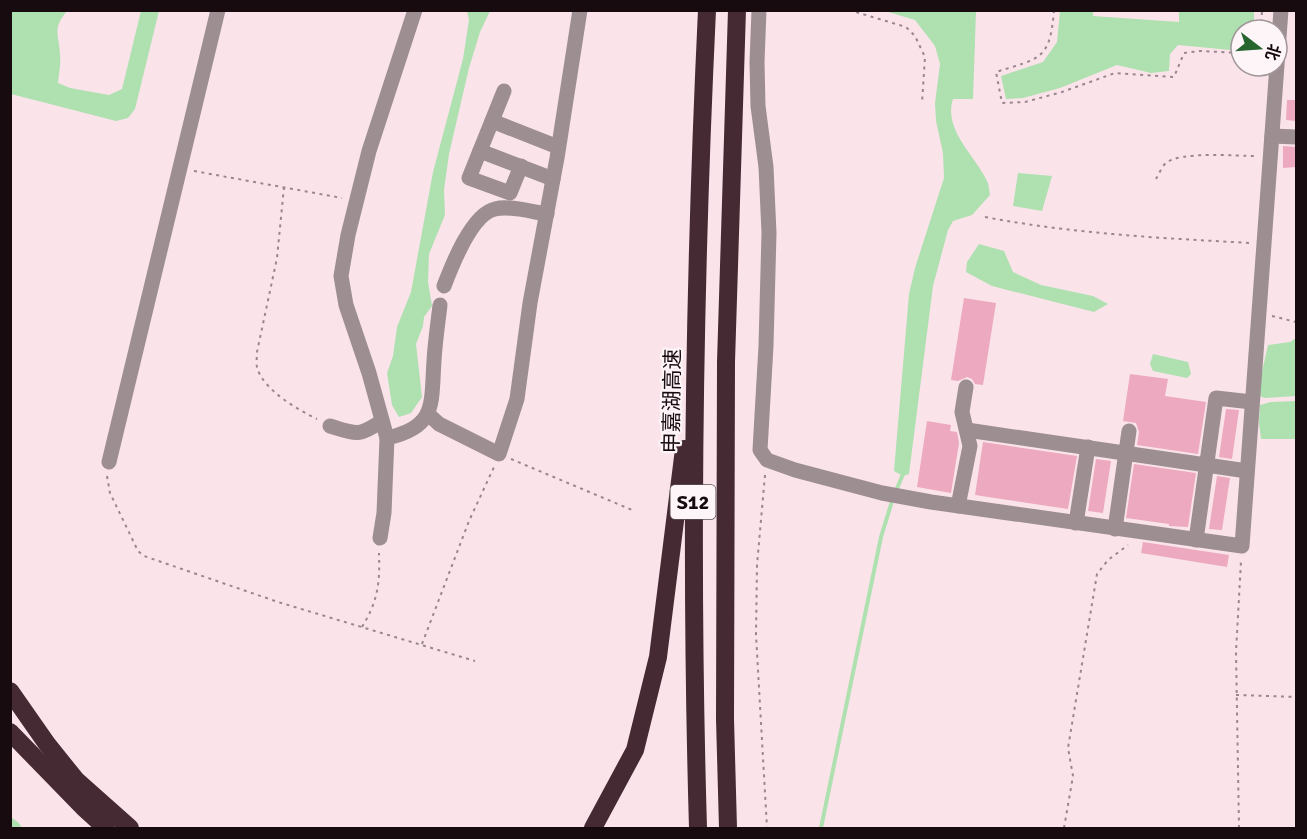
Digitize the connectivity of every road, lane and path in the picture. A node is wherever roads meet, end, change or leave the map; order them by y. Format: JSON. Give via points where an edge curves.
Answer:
{"nodes":[{"id":1,"x":218,"y":10,"type":"edge"},
{"id":2,"x":415,"y":10,"type":"edge"},
{"id":3,"x":580,"y":10,"type":"edge"},
{"id":4,"x":707,"y":10,"type":"edge"},
{"id":5,"x":737,"y":10,"type":"edge"},
{"id":6,"x":759,"y":10,"type":"edge"},
{"id":7,"x":849,"y":10,"type":"edge"},
{"id":8,"x":1054,"y":10,"type":"edge"},
{"id":9,"x":1281,"y":17,"type":"edge"},
{"id":10,"x":1296,"y":23,"type":"edge"},
{"id":11,"x":1229,"y":52,"type":"edge"},
{"id":12,"x":504,"y":91,"type":"dead end"},
{"id":13,"x":922,"y":102,"type":"dead end"},
{"id":14,"x":492,"y":122,"type":"junction"},
{"id":15,"x":1272,"y":136,"type":"junction"},
{"id":16,"x":1296,"y":137,"type":"edge"},
{"id":17,"x":558,"y":147,"type":"junction"},
{"id":18,"x":480,"y":151,"type":"junction"},
{"id":19,"x":1271,"y":156,"type":"junction"},
{"id":20,"x":520,"y":166,"type":"junction"},
{"id":21,"x":181,"y":168,"type":"junction"},
{"id":22,"x":553,"y":178,"type":"junction"},
{"id":23,"x":1156,"y":179,"type":"dead end"},
{"id":24,"x":284,"y":187,"type":"junction"},
{"id":25,"x":356,"y":201,"type":"junction"},
{"id":26,"x":547,"y":214,"type":"junction"},
{"id":27,"x":985,"y":217,"type":"dead end"},
{"id":28,"x":1263,"y":244,"type":"junction"},
{"id":29,"x":444,"y":286,"type":"dead end"},
{"id":30,"x":440,"y":305,"type":"dead end"},
{"id":31,"x":1258,"y":312,"type":"junction"},
{"id":32,"x":1296,"y":322,"type":"edge"},
{"id":33,"x":695,"y":361,"type":"junction"},
{"id":34,"x":966,"y":387,"type":"dead end"},
{"id":35,"x":1252,"y":402,"type":"junction"},
{"id":36,"x":428,"y":414,"type":"junction"},
{"id":37,"x":382,"y":421,"type":"junction"},
{"id":38,"x":330,"y":426,"type":"joint"},
{"id":39,"x":968,"y":430,"type":"junction"},
{"id":40,"x":1129,"y":431,"type":"dead end"},
{"id":41,"x":387,"y":438,"type":"junction"},
{"id":42,"x":1088,"y":447,"type":"junction"},
{"id":43,"x":1126,"y":453,"type":"junction"},
{"id":44,"x":499,"y":454,"type":"junction"},
{"id":45,"x":767,"y":460,"type":"junction"},
{"id":46,"x":109,"y":462,"type":"joint"},
{"id":47,"x":1206,"y":465,"type":"junction"},
{"id":48,"x":1247,"y":471,"type":"junction"},
{"id":49,"x":958,"y":506,"type":"junction"},
{"id":50,"x":632,"y":510,"type":"dead end"},
{"id":51,"x":1076,"y":523,"type":"junction"},
{"id":52,"x":1115,"y":529,"type":"junction"},
{"id":53,"x":1131,"y":531,"type":"junction"},
{"id":54,"x":380,"y":538,"type":"joint"},
{"id":55,"x":1196,"y":540,"type":"junction"},
{"id":56,"x":1242,"y":546,"type":"junction"},
{"id":57,"x":362,"y":628,"type":"junction"},
{"id":58,"x":422,"y":644,"type":"junction"},
{"id":59,"x":475,"y":661,"type":"dead end"},
{"id":60,"x":10,"y":691,"type":"edge"},
{"id":61,"x":1236,"y":695,"type":"junction"},
{"id":62,"x":1296,"y":697,"type":"edge"},
{"id":63,"x":725,"y":719,"type":"junction"},
{"id":64,"x":10,"y":732,"type":"edge"},
{"id":65,"x":106,"y":828,"type":"edge"},
{"id":66,"x":130,"y":828,"type":"edge"},
{"id":67,"x":593,"y":828,"type":"edge"},
{"id":68,"x":698,"y":828,"type":"edge"},
{"id":69,"x":728,"y":828,"type":"edge"},
{"id":70,"x":736,"y":828,"type":"edge"},
{"id":71,"x":767,"y":828,"type":"edge"},
{"id":72,"x":1064,"y":828,"type":"edge"},
{"id":73,"x":1239,"y":828,"type":"edge"}],
"edges":[{"from":1,"to":21,"type":"street"},
{"from":2,"to":25,"type":"street"},
{"from":3,"to":17,"type":"street"},
{"from":4,"to":33,"type":"highway","name":"申嘉湖高速","number":"S12"},
{"from":5,"to":63,"type":"highway","number":"S12","via":[[726,362]]},
{"from":6,"to":45,"type":"street","via":[[758,106],[769,232],[760,450]]},
{"from":7,"to":13,"type":"path","via":[[906,27],[915,36],[926,57]]},
{"from":8,"to":11,"type":"path","via":[[1049,43],[1039,58],[996,72],[1002,103],[1062,92],[1115,73],[1174,77],[1184,53]]},
{"from":9,"to":10,"type":"street"},
{"from":9,"to":15,"type":"street"},
{"from":12,"to":14,"type":"street"},
{"from":14,"to":17,"type":"street"},
{"from":14,"to":18,"type":"street"},
{"from":15,"to":16,"type":"street"},
{"from":15,"to":19,"type":"street"},
{"from":17,"to":22,"type":"street"},
{"from":18,"to":20,"type":"street"},
{"from":18,"to":20,"type":"street","via":[[469,178],[510,193]]},
{"from":19,"to":23,"type":"path","via":[[1177,158],[1165,163]]},
{"from":19,"to":28,"type":"street"},
{"from":20,"to":22,"type":"street"},
{"from":21,"to":24,"type":"path"},
{"from":21,"to":46,"type":"street"},
{"from":22,"to":26,"type":"street"},
{"from":24,"to":25,"type":"path"},
{"from":24,"to":38,"type":"path","via":[[277,258],[257,368],[269,387],[292,407]]},
{"from":25,"to":37,"type":"street","via":[[341,276],[346,305]]},
{"from":26,"to":29,"type":"street","via":[[497,208],[486,212],[461,244]]},
{"from":26,"to":44,"type":"street","via":[[517,399]]},
{"from":27,"to":28,"type":"path","via":[[1098,234]]},
{"from":28,"to":31,"type":"street"},
{"from":30,"to":36,"type":"street","via":[[433,401]]},
{"from":31,"to":32,"type":"path"},
{"from":31,"to":35,"type":"street"},
{"from":33,"to":67,"type":"highway","via":[[658,657],[635,750]]},
{"from":33,"to":68,"type":"highway","name":"申嘉湖高速","number":"S12","via":[[692,589]]},
{"from":34,"to":39,"type":"street","via":[[962,412]]},
{"from":35,"to":47,"type":"street","via":[[1216,398]]},
{"from":35,"to":48,"type":"street"},
{"from":36,"to":41,"type":"street","via":[[407,434]]},
{"from":36,"to":44,"type":"street","via":[[439,424]]},
{"from":37,"to":38,"type":"street","via":[[357,434]]},
{"from":37,"to":41,"type":"street"},
{"from":39,"to":42,"type":"street"},
{"from":39,"to":49,"type":"street","via":[[970,446]]},
{"from":40,"to":43,"type":"street"},
{"from":41,"to":54,"type":"street"},
{"from":42,"to":43,"type":"street"},
{"from":42,"to":51,"type":"street"},
{"from":43,"to":47,"type":"street"},
{"from":43,"to":52,"type":"street"},
{"from":44,"to":50,"type":"path"},
{"from":44,"to":58,"type":"path"},
{"from":45,"to":49,"type":"street","via":[[882,493]]},
{"from":45,"to":71,"type":"path","via":[[756,635]]},
{"from":46,"to":57,"type":"path","via":[[106,480],[110,493],[144,556]]},
{"from":47,"to":48,"type":"street"},
{"from":47,"to":55,"type":"street"},
{"from":48,"to":56,"type":"street"},
{"from":49,"to":51,"type":"street"},
{"from":51,"to":52,"type":"street"},
{"from":52,"to":53,"type":"street"},
{"from":53,"to":55,"type":"street"},
{"from":53,"to":72,"type":"path","via":[[1129,544],[1097,574],[1068,748],[1073,776]]},
{"from":54,"to":57,"type":"path","via":[[380,580]]},
{"from":55,"to":56,"type":"street"},
{"from":56,"to":61,"type":"path"},
{"from":57,"to":58,"type":"path"},
{"from":58,"to":59,"type":"path"},
{"from":60,"to":66,"type":"highway","via":[[76,780]]},
{"from":61,"to":62,"type":"path"},
{"from":61,"to":73,"type":"path"},
{"from":63,"to":69,"type":"highway","number":"S12"},
{"from":63,"to":70,"type":"highway"},
{"from":64,"to":65,"type":"highway"}]}
